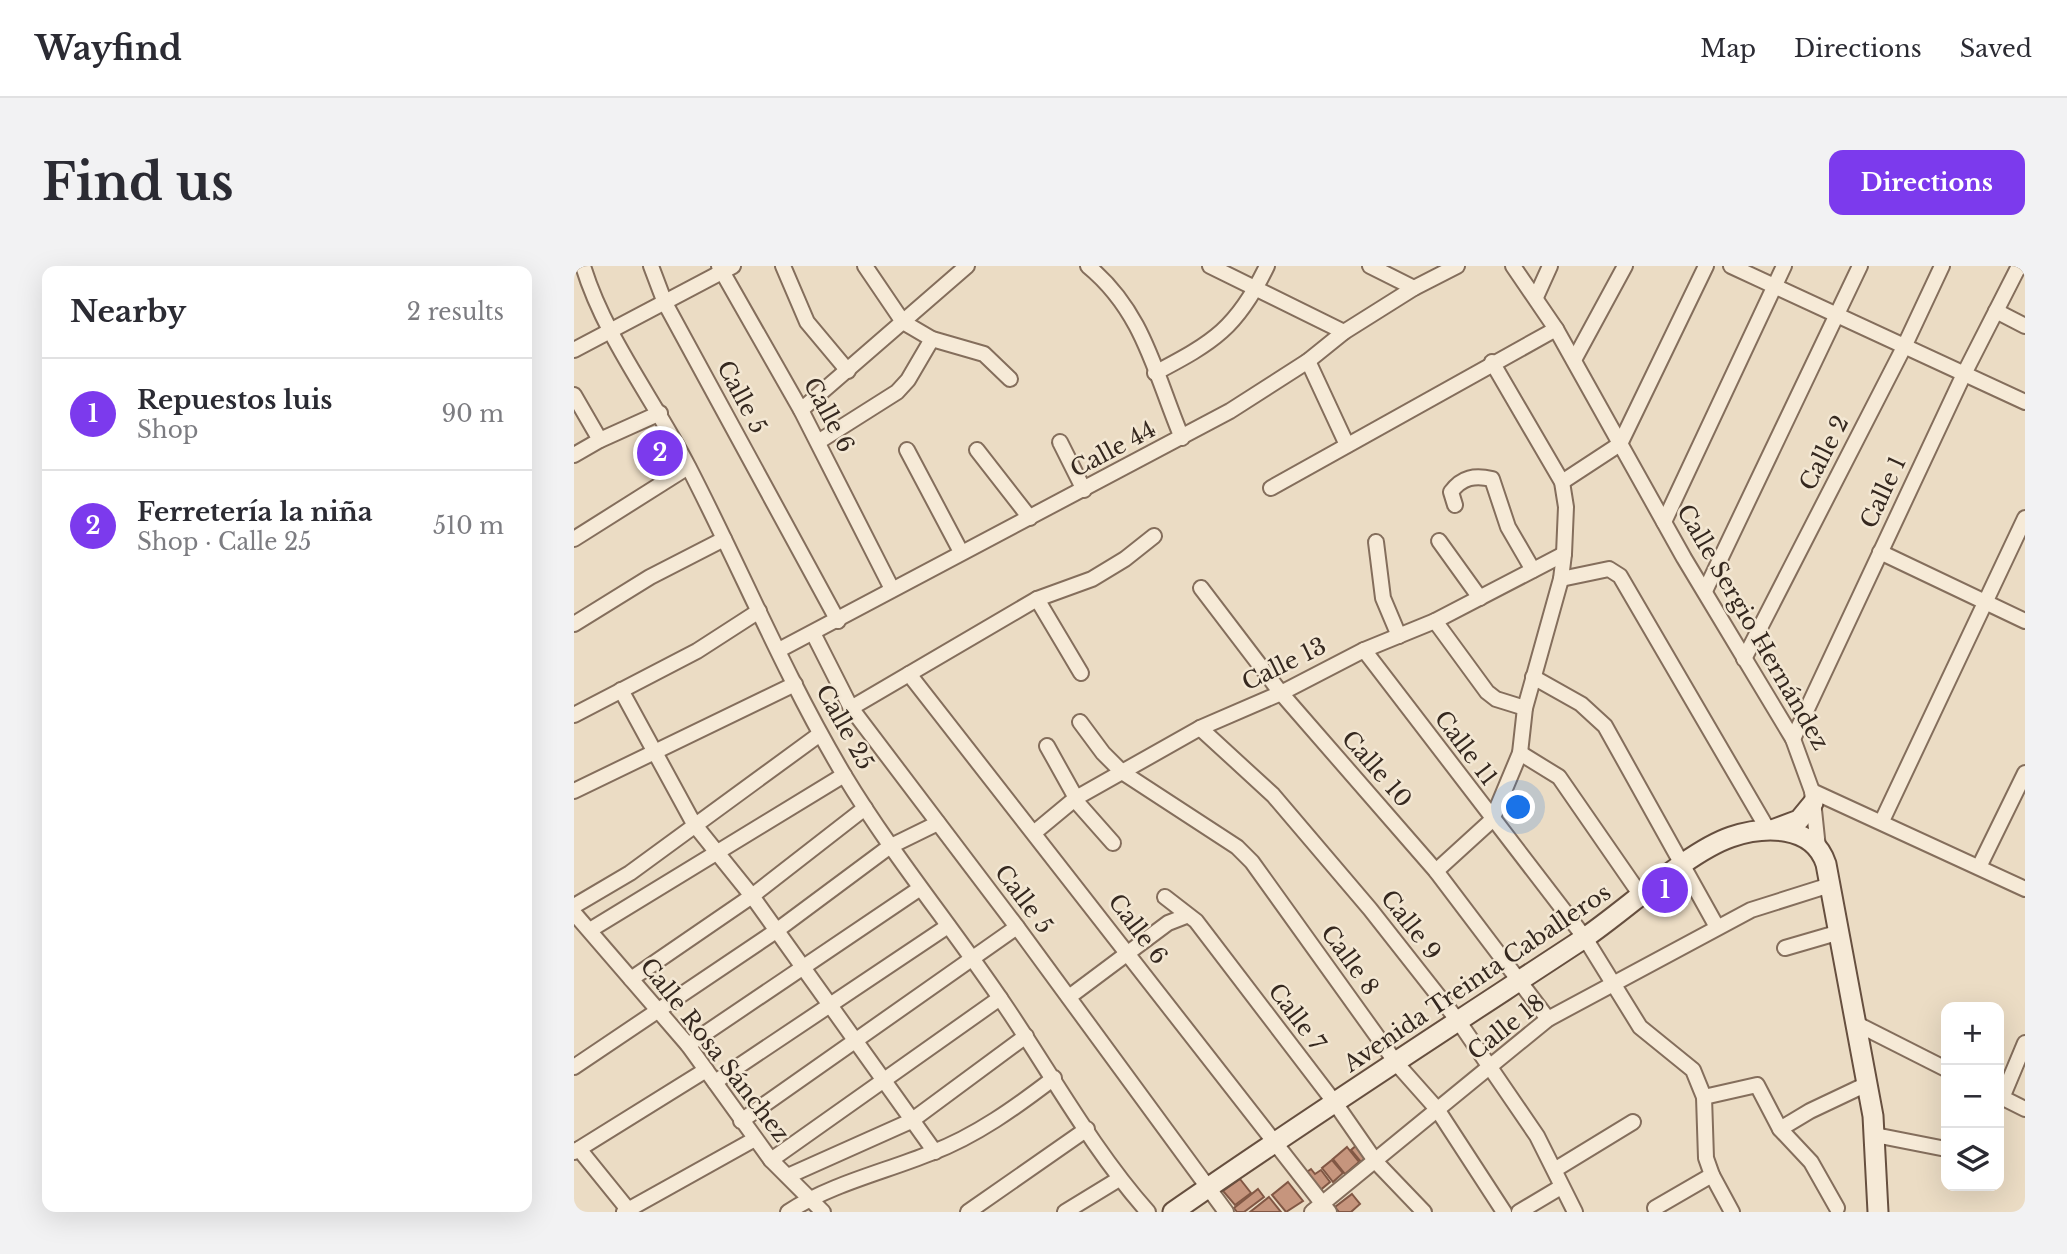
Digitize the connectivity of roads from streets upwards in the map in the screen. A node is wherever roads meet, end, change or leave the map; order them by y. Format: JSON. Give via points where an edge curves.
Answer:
{"nodes":[{"id":1,"x":583,"y":266,"type":"edge"},
{"id":2,"x":651,"y":266,"type":"edge"},
{"id":3,"x":783,"y":266,"type":"edge"},
{"id":4,"x":865,"y":266,"type":"edge"},
{"id":5,"x":1088,"y":266,"type":"edge"},
{"id":6,"x":1210,"y":266,"type":"edge"},
{"id":7,"x":1267,"y":266,"type":"edge"},
{"id":8,"x":1370,"y":266,"type":"edge"},
{"id":9,"x":1457,"y":266,"type":"edge"},
{"id":10,"x":1513,"y":266,"type":"edge"},
{"id":11,"x":1550,"y":266,"type":"edge"},
{"id":12,"x":1625,"y":266,"type":"edge"},
{"id":13,"x":1706,"y":266,"type":"edge"},
{"id":14,"x":1731,"y":266,"type":"edge"},
{"id":15,"x":1784,"y":266,"type":"edge"},
{"id":16,"x":1860,"y":266,"type":"edge"},
{"id":17,"x":1942,"y":266,"type":"edge"},
{"id":18,"x":2019,"y":266,"type":"edge"},
{"id":19,"x":725,"y":268,"type":"edge"},
{"id":20,"x":961,"y":268,"type":"edge"},
{"id":21,"x":1776,"y":284,"type":"junction"},
{"id":22,"x":1257,"y":286,"type":"junction"},
{"id":23,"x":1414,"y":288,"type":"junction"},
{"id":24,"x":1536,"y":297,"type":"junction"},
{"id":25,"x":665,"y":303,"type":"junction"},
{"id":26,"x":1996,"y":311,"type":"junction"},
{"id":27,"x":1837,"y":313,"type":"junction"},
{"id":28,"x":903,"y":322,"type":"junction"},
{"id":29,"x":2025,"y":326,"type":"edge"},
{"id":30,"x":1556,"y":329,"type":"junction"},
{"id":31,"x":611,"y":330,"type":"junction"},
{"id":32,"x":1345,"y":332,"type":"junction"},
{"id":33,"x":932,"y":339,"type":"junction"},
{"id":34,"x":1904,"y":348,"type":"junction"},
{"id":35,"x":574,"y":350,"type":"edge"},
{"id":36,"x":1574,"y":360,"type":"junction"},
{"id":37,"x":1308,"y":361,"type":"junction"},
{"id":38,"x":1492,"y":362,"type":"junction"},
{"id":39,"x":848,"y":371,"type":"junction"},
{"id":40,"x":1155,"y":373,"type":"junction"},
{"id":41,"x":1964,"y":374,"type":"junction"},
{"id":42,"x":1010,"y":379,"type":"dead end"},
{"id":43,"x":574,"y":396,"type":"edge"},
{"id":44,"x":2025,"y":402,"type":"edge"},
{"id":45,"x":801,"y":410,"type":"junction"},
{"id":46,"x":660,"y":413,"type":"junction"},
{"id":47,"x":1182,"y":438,"type":"junction"},
{"id":48,"x":600,"y":440,"type":"junction"},
{"id":49,"x":818,"y":442,"type":"junction"},
{"id":50,"x":1060,"y":442,"type":"dead end"},
{"id":51,"x":1620,"y":444,"type":"junction"},
{"id":52,"x":1347,"y":445,"type":"junction"},
{"id":53,"x":907,"y":450,"type":"dead end"},
{"id":54,"x":977,"y":450,"type":"dead end"},
{"id":55,"x":574,"y":455,"type":"edge"},
{"id":56,"x":688,"y":467,"type":"junction"},
{"id":57,"x":1562,"y":482,"type":"junction"},
{"id":58,"x":1271,"y":488,"type":"dead end"},
{"id":59,"x":1084,"y":490,"type":"junction"},
{"id":60,"x":1455,"y":505,"type":"dead end"},
{"id":61,"x":1030,"y":518,"type":"junction"},
{"id":62,"x":2025,"y":518,"type":"edge"},
{"id":63,"x":1664,"y":522,"type":"junction"},
{"id":64,"x":1154,"y":536,"type":"dead end"},
{"id":65,"x":574,"y":539,"type":"edge"},
{"id":66,"x":724,"y":539,"type":"junction"},
{"id":67,"x":1439,"y":541,"type":"dead end"},
{"id":68,"x":1376,"y":542,"type":"dead end"},
{"id":69,"x":961,"y":552,"type":"junction"},
{"id":70,"x":1880,"y":552,"type":"junction"},
{"id":71,"x":1564,"y":554,"type":"junction"},
{"id":72,"x":1533,"y":570,"type":"junction"},
{"id":73,"x":1561,"y":579,"type":"junction"},
{"id":74,"x":892,"y":589,"type":"junction"},
{"id":75,"x":1201,"y":589,"type":"dead end"},
{"id":76,"x":1704,"y":590,"type":"junction"},
{"id":77,"x":1480,"y":598,"type":"junction"},
{"id":78,"x":1037,"y":599,"type":"junction"},
{"id":79,"x":1986,"y":601,"type":"junction"},
{"id":80,"x":759,"y":611,"type":"junction"},
{"id":81,"x":838,"y":621,"type":"junction"},
{"id":82,"x":1435,"y":621,"type":"junction"},
{"id":83,"x":2025,"y":621,"type":"edge"},
{"id":84,"x":574,"y":624,"type":"edge"},
{"id":85,"x":813,"y":633,"type":"junction"},
{"id":86,"x":1399,"y":636,"type":"junction"},
{"id":87,"x":779,"y":650,"type":"junction"},
{"id":88,"x":1364,"y":650,"type":"junction"},
{"id":89,"x":1744,"y":659,"type":"junction"},
{"id":90,"x":1081,"y":673,"type":"dead end"},
{"id":91,"x":909,"y":674,"type":"junction"},
{"id":92,"x":1533,"y":677,"type":"junction"},
{"id":93,"x":795,"y":684,"type":"junction"},
{"id":94,"x":621,"y":690,"type":"junction"},
{"id":95,"x":1280,"y":693,"type":"junction"},
{"id":96,"x":850,"y":708,"type":"junction"},
{"id":97,"x":1525,"y":708,"type":"junction"},
{"id":98,"x":574,"y":715,"type":"edge"},
{"id":99,"x":1080,"y":722,"type":"dead end"},
{"id":100,"x":1200,"y":728,"type":"junction"},
{"id":101,"x":820,"y":734,"type":"junction"},
{"id":102,"x":1793,"y":739,"type":"junction"},
{"id":103,"x":1047,"y":746,"type":"dead end"},
{"id":104,"x":653,"y":752,"type":"junction"},
{"id":105,"x":1520,"y":753,"type":"junction"},
{"id":106,"x":1122,"y":772,"type":"junction"},
{"id":107,"x":2025,"y":773,"type":"edge"},
{"id":108,"x":844,"y":775,"type":"junction"},
{"id":109,"x":574,"y":791,"type":"edge"},
{"id":110,"x":1813,"y":797,"type":"junction"},
{"id":111,"x":1075,"y":799,"type":"junction"},
{"id":112,"x":865,"y":808,"type":"junction"},
{"id":113,"x":1492,"y":820,"type":"junction"},
{"id":114,"x":1882,"y":821,"type":"junction"},
{"id":115,"x":939,"y":823,"type":"junction"},
{"id":116,"x":694,"y":824,"type":"junction"},
{"id":117,"x":1770,"y":829,"type":"junction"},
{"id":118,"x":1035,"y":832,"type":"junction"},
{"id":119,"x":1113,"y":843,"type":"dead end"},
{"id":120,"x":888,"y":847,"type":"junction"},
{"id":121,"x":1818,"y":848,"type":"junction"},
{"id":122,"x":718,"y":855,"type":"junction"},
{"id":123,"x":1682,"y":866,"type":"junction"},
{"id":124,"x":1979,"y":867,"type":"junction"},
{"id":125,"x":1436,"y":871,"type":"junction"},
{"id":126,"x":1830,"y":885,"type":"junction"},
{"id":127,"x":919,"y":889,"type":"junction"},
{"id":128,"x":2025,"y":889,"type":"edge"},
{"id":129,"x":751,"y":896,"type":"junction"},
{"id":130,"x":1165,"y":897,"type":"dead end"},
{"id":131,"x":1642,"y":897,"type":"junction"},
{"id":132,"x":574,"y":906,"type":"edge"},
{"id":133,"x":574,"y":914,"type":"edge"},
{"id":134,"x":1186,"y":916,"type":"junction"},
{"id":135,"x":948,"y":926,"type":"junction"},
{"id":136,"x":1017,"y":927,"type":"junction"},
{"id":137,"x":1717,"y":927,"type":"junction"},
{"id":138,"x":590,"y":930,"type":"junction"},
{"id":139,"x":776,"y":931,"type":"junction"},
{"id":140,"x":1840,"y":933,"type":"junction"},
{"id":141,"x":1585,"y":937,"type":"junction"},
{"id":142,"x":1785,"y":948,"type":"dead end"},
{"id":143,"x":1127,"y":952,"type":"junction"},
{"id":144,"x":973,"y":959,"type":"junction"},
{"id":145,"x":801,"y":966,"type":"junction"},
{"id":146,"x":631,"y":979,"type":"junction"},
{"id":147,"x":1517,"y":981,"type":"junction"},
{"id":148,"x":1612,"y":984,"type":"junction"},
{"id":149,"x":1069,"y":997,"type":"junction"},
{"id":150,"x":1000,"y":998,"type":"junction"},
{"id":151,"x":829,"y":1006,"type":"junction"},
{"id":152,"x":658,"y":1011,"type":"junction"},
{"id":153,"x":1548,"y":1019,"type":"junction"},
{"id":154,"x":1459,"y":1022,"type":"junction"},
{"id":155,"x":1857,"y":1024,"type":"junction"},
{"id":156,"x":1026,"y":1036,"type":"junction"},
{"id":157,"x":856,"y":1043,"type":"junction"},
{"id":158,"x":2025,"y":1043,"type":"edge"},
{"id":159,"x":688,"y":1045,"type":"junction"},
{"id":160,"x":1397,"y":1064,"type":"junction"},
{"id":161,"x":1941,"y":1066,"type":"edge"},
{"id":162,"x":1492,"y":1067,"type":"junction"},
{"id":163,"x":574,"y":1068,"type":"edge"},
{"id":164,"x":706,"y":1070,"type":"junction"},
{"id":165,"x":1054,"y":1078,"type":"junction"},
{"id":166,"x":715,"y":1082,"type":"junction"},
{"id":167,"x":885,"y":1082,"type":"junction"},
{"id":168,"x":1867,"y":1084,"type":"junction"},
{"id":169,"x":2004,"y":1088,"type":"edge"},
{"id":170,"x":1704,"y":1097,"type":"junction"},
{"id":171,"x":2004,"y":1099,"type":"edge"},
{"id":172,"x":1335,"y":1103,"type":"junction"},
{"id":173,"x":1437,"y":1109,"type":"junction"},
{"id":174,"x":2025,"y":1109,"type":"edge"},
{"id":175,"x":741,"y":1121,"type":"junction"},
{"id":176,"x":911,"y":1121,"type":"junction"},
{"id":177,"x":1633,"y":1122,"type":"dead end"},
{"id":178,"x":1087,"y":1129,"type":"junction"},
{"id":179,"x":1780,"y":1129,"type":"junction"},
{"id":180,"x":1875,"y":1135,"type":"junction"},
{"id":181,"x":755,"y":1139,"type":"junction"},
{"id":182,"x":1273,"y":1143,"type":"junction"},
{"id":183,"x":1941,"y":1148,"type":"edge"},
{"id":184,"x":576,"y":1151,"type":"edge"},
{"id":185,"x":935,"y":1152,"type":"junction"},
{"id":186,"x":771,"y":1160,"type":"junction"},
{"id":187,"x":1376,"y":1162,"type":"junction"},
{"id":188,"x":1556,"y":1169,"type":"junction"},
{"id":189,"x":1712,"y":1175,"type":"junction"},
{"id":190,"x":788,"y":1176,"type":"junction"},
{"id":191,"x":1119,"y":1179,"type":"junction"},
{"id":192,"x":1561,"y":1187,"type":"junction"},
{"id":193,"x":1208,"y":1188,"type":"junction"},
{"id":194,"x":811,"y":1197,"type":"junction"},
{"id":195,"x":1655,"y":1208,"type":"dead end"},
{"id":196,"x":1837,"y":1208,"type":"dead end"},
{"id":197,"x":1321,"y":1209,"type":"edge"},
{"id":198,"x":627,"y":1211,"type":"edge"},
{"id":199,"x":788,"y":1212,"type":"edge"},
{"id":200,"x":822,"y":1212,"type":"edge"},
{"id":201,"x":968,"y":1212,"type":"edge"},
{"id":202,"x":1065,"y":1212,"type":"edge"},
{"id":203,"x":1148,"y":1212,"type":"edge"},
{"id":204,"x":1173,"y":1212,"type":"edge"},
{"id":205,"x":1226,"y":1212,"type":"edge"},
{"id":206,"x":1424,"y":1212,"type":"edge"},
{"id":207,"x":1504,"y":1212,"type":"edge"},
{"id":208,"x":1519,"y":1212,"type":"edge"},
{"id":209,"x":1575,"y":1212,"type":"edge"},
{"id":210,"x":1732,"y":1212,"type":"edge"},
{"id":211,"x":1878,"y":1212,"type":"edge"}],
"edges":[{"from":1,"to":31,"type":"street","name":"Calle 25"},
{"from":2,"to":25,"type":"street","name":"Calle 5"},
{"from":3,"to":39,"type":"street","via":[[807,321]]},
{"from":4,"to":28,"type":"street"},
{"from":5,"to":40,"type":"street","via":[[1107,282],[1135,319]]},
{"from":6,"to":22,"type":"street"},
{"from":7,"to":22,"type":"street"},
{"from":8,"to":23,"type":"street"},
{"from":9,"to":23,"type":"street","name":"Calle 44"},
{"from":10,"to":24,"type":"street","name":"Calle Sergio Hernández"},
{"from":11,"to":24,"type":"street"},
{"from":12,"to":36,"type":"street"},
{"from":13,"to":51,"type":"street"},
{"from":14,"to":21,"type":"street"},
{"from":15,"to":21,"type":"street"},
{"from":16,"to":27,"type":"street"},
{"from":17,"to":34,"type":"street","name":"Calle 2"},
{"from":18,"to":26,"type":"street","name":"Calle 1"},
{"from":19,"to":25,"type":"street"},
{"from":19,"to":45,"type":"street","name":"Calle 6"},
{"from":20,"to":28,"type":"street"},
{"from":21,"to":27,"type":"street"},
{"from":21,"to":63,"type":"street"},
{"from":22,"to":32,"type":"street"},
{"from":22,"to":40,"type":"street","via":[[1233,324],[1207,346]]},
{"from":23,"to":32,"type":"street","name":"Calle 44"},
{"from":24,"to":30,"type":"street","name":"Calle Sergio Hernández"},
{"from":25,"to":31,"type":"street"},
{"from":25,"to":81,"type":"street","name":"Calle 5"},
{"from":26,"to":29,"type":"street"},
{"from":26,"to":41,"type":"street","name":"Calle 1"},
{"from":27,"to":34,"type":"street"},
{"from":27,"to":76,"type":"street"},
{"from":28,"to":33,"type":"street"},
{"from":28,"to":39,"type":"street"},
{"from":30,"to":36,"type":"street","name":"Calle Sergio Hernández"},
{"from":30,"to":38,"type":"street"},
{"from":31,"to":35,"type":"street"},
{"from":31,"to":46,"type":"street","name":"Calle 25"},
{"from":32,"to":37,"type":"street","name":"Calle 44"},
{"from":33,"to":42,"type":"street","via":[[984,354]]},
{"from":33,"to":49,"type":"street","via":[[897,392]]},
{"from":34,"to":41,"type":"street"},
{"from":34,"to":89,"type":"street","name":"Calle 2"},
{"from":36,"to":51,"type":"street","name":"Calle Sergio Hernández"},
{"from":37,"to":47,"type":"street","name":"Calle 44"},
{"from":37,"to":52,"type":"street"},
{"from":38,"to":52,"type":"street"},
{"from":38,"to":57,"type":"street"},
{"from":39,"to":45,"type":"street"},
{"from":40,"to":47,"type":"street"},
{"from":41,"to":44,"type":"street"},
{"from":41,"to":70,"type":"street","name":"Calle 1"},
{"from":43,"to":48,"type":"street"},
{"from":45,"to":49,"type":"street","name":"Calle 6"},
{"from":46,"to":48,"type":"street"},
{"from":46,"to":56,"type":"street","name":"Calle 25"},
{"from":47,"to":59,"type":"street","name":"Calle 44"},
{"from":48,"to":55,"type":"street"},
{"from":49,"to":74,"type":"street","name":"Calle 6"},
{"from":50,"to":59,"type":"street"},
{"from":51,"to":57,"type":"street"},
{"from":51,"to":63,"type":"street","name":"Calle Sergio Hernández"},
{"from":52,"to":58,"type":"street"},
{"from":53,"to":69,"type":"street"},
{"from":54,"to":61,"type":"street"},
{"from":56,"to":65,"type":"street"},
{"from":56,"to":66,"type":"street","name":"Calle 25"},
{"from":57,"to":71,"type":"street"},
{"from":59,"to":61,"type":"street","name":"Calle 44"},
{"from":60,"to":72,"type":"street","via":[[1451,492],[1457,483],[1466,478],[1492,479],[1508,527]]},
{"from":61,"to":69,"type":"street","name":"Calle 44"},
{"from":62,"to":79,"type":"street"},
{"from":63,"to":76,"type":"street","name":"Calle Sergio Hernández"},
{"from":64,"to":78,"type":"street","via":[[1092,579]]},
{"from":66,"to":80,"type":"street","name":"Calle 25"},
{"from":66,"to":84,"type":"street"},
{"from":67,"to":77,"type":"street"},
{"from":68,"to":86,"type":"street","via":[[1383,598]]},
{"from":69,"to":74,"type":"street","name":"Calle 44"},
{"from":70,"to":79,"type":"street"},
{"from":70,"to":102,"type":"street","name":"Calle 1"},
{"from":71,"to":72,"type":"street","name":"Calle 13"},
{"from":71,"to":73,"type":"street"},
{"from":72,"to":77,"type":"street","name":"Calle 13"},
{"from":73,"to":92,"type":"street"},
{"from":73,"to":117,"type":"street","via":[[1609,569],[1620,576]]},
{"from":74,"to":81,"type":"street","name":"Calle 44"},
{"from":75,"to":95,"type":"street","name":"Calle 10"},
{"from":76,"to":89,"type":"street","name":"Calle Sergio Hernández"},
{"from":77,"to":82,"type":"street","name":"Calle 13"},
{"from":78,"to":90,"type":"street"},
{"from":78,"to":91,"type":"street"},
{"from":79,"to":83,"type":"street"},
{"from":79,"to":114,"type":"street"},
{"from":80,"to":87,"type":"street","name":"Calle 25"},
{"from":80,"to":94,"type":"street","via":[[697,651]]},
{"from":81,"to":85,"type":"street","name":"Calle 44"},
{"from":82,"to":86,"type":"street","name":"Calle 13"},
{"from":82,"to":97,"type":"street","via":[[1488,692]]},
{"from":85,"to":87,"type":"street","name":"Calle 44"},
{"from":85,"to":96,"type":"street","name":"Calle 5"},
{"from":86,"to":88,"type":"street","name":"Calle 13"},
{"from":87,"to":93,"type":"street","name":"Calle 25"},
{"from":88,"to":95,"type":"street","name":"Calle 13"},
{"from":88,"to":113,"type":"street","name":"Calle 11"},
{"from":89,"to":102,"type":"street","name":"Calle Sergio Hernández"},
{"from":91,"to":96,"type":"street"},
{"from":91,"to":118,"type":"street","name":"Calle 6"},
{"from":92,"to":97,"type":"street"},
{"from":92,"to":123,"type":"street","via":[[1581,704],[1605,726]]},
{"from":93,"to":101,"type":"street","name":"Calle 25"},
{"from":93,"to":104,"type":"street"},
{"from":94,"to":98,"type":"street"},
{"from":94,"to":104,"type":"street"},
{"from":95,"to":100,"type":"street","name":"Calle 13"},
{"from":95,"to":125,"type":"street","name":"Calle 10"},
{"from":96,"to":115,"type":"street","name":"Calle 5"},
{"from":97,"to":105,"type":"street"},
{"from":99,"to":106,"type":"street","name":"Calle 8"},
{"from":100,"to":106,"type":"street","name":"Calle 13"},
{"from":100,"to":154,"type":"street","name":"Calle 9","via":[[1273,795]]},
{"from":101,"to":108,"type":"street","name":"Calle 25"},
{"from":101,"to":116,"type":"street"},
{"from":102,"to":110,"type":"street","name":"Calle Sergio Hernández"},
{"from":103,"to":111,"type":"street"},
{"from":104,"to":109,"type":"street"},
{"from":104,"to":116,"type":"street"},
{"from":105,"to":113,"type":"street"},
{"from":105,"to":131,"type":"street","via":[[1559,777]]},
{"from":106,"to":111,"type":"street","name":"Calle 13"},
{"from":106,"to":160,"type":"street","name":"Calle 8","via":[[1245,854]]},
{"from":107,"to":124,"type":"street"},
{"from":108,"to":112,"type":"street","name":"Calle 25"},
{"from":108,"to":122,"type":"street"},
{"from":110,"to":114,"type":"street"},
{"from":110,"to":117,"type":"street","name":"Avenida Treinta Caballeros","via":[[1799,820]]},
{"from":110,"to":121,"type":"street","name":"Calle Sergio Hernández"},
{"from":111,"to":118,"type":"street","name":"Calle 13"},
{"from":111,"to":119,"type":"street"},
{"from":112,"to":120,"type":"street","name":"Calle 25"},
{"from":112,"to":129,"type":"street"},
{"from":113,"to":125,"type":"street"},
{"from":113,"to":141,"type":"street","name":"Calle 11"},
{"from":114,"to":124,"type":"street"},
{"from":115,"to":120,"type":"street"},
{"from":115,"to":136,"type":"street","name":"Calle 5"},
{"from":116,"to":122,"type":"street"},
{"from":116,"to":132,"type":"street","via":[[629,873]]},
{"from":117,"to":121,"type":"street","via":[[1797,835]]},
{"from":117,"to":123,"type":"street","name":"Avenida Treinta Caballeros","via":[[1723,840]]},
{"from":118,"to":143,"type":"street","name":"Calle 6"},
{"from":120,"to":127,"type":"street","name":"Calle 25"},
{"from":120,"to":139,"type":"street"},
{"from":121,"to":126,"type":"street","name":"Calle Sergio Hernández"},
{"from":122,"to":129,"type":"street"},
{"from":122,"to":138,"type":"street"},
{"from":123,"to":131,"type":"street","name":"Avenida Treinta Caballeros"},
{"from":123,"to":137,"type":"street"},
{"from":124,"to":128,"type":"street"},
{"from":125,"to":147,"type":"street","name":"Calle 10"},
{"from":126,"to":137,"type":"street","name":"Calle 18","via":[[1786,897]]},
{"from":126,"to":140,"type":"street","name":"Calle Sergio Hernández"},
{"from":127,"to":135,"type":"street","name":"Calle 25"},
{"from":127,"to":145,"type":"street"},
{"from":129,"to":139,"type":"street"},
{"from":129,"to":146,"type":"street"},
{"from":130,"to":134,"type":"street","name":"Calle 7"},
{"from":131,"to":141,"type":"street","name":"Avenida Treinta Caballeros"},
{"from":133,"to":138,"type":"street","name":"Calle Rosa Sánchez"},
{"from":134,"to":143,"type":"street","via":[[1176,918]]},
{"from":134,"to":172,"type":"street","name":"Calle 7","via":[[1196,921]]},
{"from":135,"to":144,"type":"street","name":"Calle 25"},
{"from":135,"to":151,"type":"street"},
{"from":136,"to":144,"type":"street"},
{"from":136,"to":149,"type":"street","name":"Calle 5"},
{"from":137,"to":148,"type":"street","name":"Calle 18"},
{"from":138,"to":146,"type":"street","name":"Calle Rosa Sánchez"},
{"from":139,"to":145,"type":"street"},
{"from":139,"to":152,"type":"street"},
{"from":140,"to":142,"type":"street"},
{"from":140,"to":155,"type":"street","name":"Calle Sergio Hernández"},
{"from":141,"to":147,"type":"street","name":"Avenida Treinta Caballeros"},
{"from":141,"to":148,"type":"street","name":"Calle 11"},
{"from":143,"to":149,"type":"street"},
{"from":143,"to":182,"type":"street","name":"Calle 6"},
{"from":144,"to":150,"type":"street","name":"Calle 25"},
{"from":144,"to":157,"type":"street"},
{"from":145,"to":151,"type":"street"},
{"from":145,"to":159,"type":"street"},
{"from":146,"to":152,"type":"street","name":"Calle Rosa Sánchez"},
{"from":147,"to":153,"type":"street","name":"Calle 10"},
{"from":147,"to":154,"type":"street","name":"Avenida Treinta Caballeros"},
{"from":148,"to":153,"type":"street","name":"Calle 18"},
{"from":148,"to":170,"type":"street","name":"Calle 11","via":[[1640,1027],[1693,1070]]},
{"from":149,"to":193,"type":"street","name":"Calle 5"},
{"from":150,"to":156,"type":"street","name":"Calle 25"},
{"from":150,"to":167,"type":"street"},
{"from":151,"to":157,"type":"street"},
{"from":151,"to":166,"type":"street"},
{"from":152,"to":159,"type":"street","name":"Calle Rosa Sánchez"},
{"from":152,"to":163,"type":"street"},
{"from":153,"to":162,"type":"street","name":"Calle 18"},
{"from":154,"to":160,"type":"street","name":"Avenida Treinta Caballeros"},
{"from":154,"to":162,"type":"street","name":"Calle 9"},
{"from":155,"to":161,"type":"street"},
{"from":155,"to":168,"type":"street","name":"Calle Sergio Hernández"},
{"from":156,"to":165,"type":"street","name":"Calle 25"},
{"from":156,"to":176,"type":"street"},
{"from":157,"to":167,"type":"street"},
{"from":157,"to":175,"type":"street"},
{"from":158,"to":169,"type":"street"},
{"from":159,"to":164,"type":"street","name":"Calle Rosa Sánchez"},
{"from":160,"to":172,"type":"street","name":"Avenida Treinta Caballeros"},
{"from":160,"to":173,"type":"street","name":"Calle 8"},
{"from":162,"to":173,"type":"street","name":"Calle 18"},
{"from":162,"to":188,"type":"street","name":"Calle 9"},
{"from":164,"to":166,"type":"street","name":"Calle Rosa Sánchez"},
{"from":164,"to":184,"type":"street"},
{"from":165,"to":178,"type":"street","name":"Calle 25"},
{"from":165,"to":185,"type":"street","via":[[1000,1117]]},
{"from":166,"to":175,"type":"street","name":"Calle Rosa Sánchez"},
{"from":167,"to":176,"type":"street"},
{"from":167,"to":186,"type":"street"},
{"from":168,"to":179,"type":"street"},
{"from":168,"to":180,"type":"street","name":"Calle Sergio Hernández"},
{"from":170,"to":179,"type":"street","via":[[1757,1085]]},
{"from":170,"to":189,"type":"street","via":[[1706,1158]]},
{"from":171,"to":174,"type":"street"},
{"from":172,"to":182,"type":"street","name":"Avenida Treinta Caballeros"},
{"from":172,"to":187,"type":"street","name":"Calle 7"},
{"from":173,"to":187,"type":"street","name":"Calle 18"},
{"from":173,"to":207,"type":"street","name":"Calle 8"},
{"from":175,"to":181,"type":"street","name":"Calle Rosa Sánchez"},
{"from":176,"to":185,"type":"street"},
{"from":176,"to":190,"type":"street"},
{"from":177,"to":188,"type":"street"},
{"from":178,"to":191,"type":"street","name":"Calle 25"},
{"from":178,"to":201,"type":"street"},
{"from":179,"to":196,"type":"street","via":[[1811,1162]]},
{"from":180,"to":183,"type":"street"},
{"from":180,"to":211,"type":"street","name":"Calle Sergio Hernández"},
{"from":181,"to":186,"type":"street","name":"Calle Rosa Sánchez"},
{"from":181,"to":198,"type":"street"},
{"from":182,"to":193,"type":"street","name":"Avenida Treinta Caballeros"},
{"from":182,"to":197,"type":"street","name":"Calle 6"},
{"from":184,"to":198,"type":"street"},
{"from":185,"to":194,"type":"street"},
{"from":186,"to":190,"type":"street","name":"Calle Rosa Sánchez"},
{"from":187,"to":197,"type":"street","name":"Calle 18"},
{"from":187,"to":206,"type":"street","name":"Calle 7"},
{"from":188,"to":192,"type":"street","name":"Calle 9"},
{"from":189,"to":195,"type":"street"},
{"from":189,"to":210,"type":"street"},
{"from":190,"to":194,"type":"street","name":"Calle Rosa Sánchez"},
{"from":191,"to":202,"type":"street"},
{"from":191,"to":203,"type":"street","name":"Calle 25"},
{"from":192,"to":208,"type":"street"},
{"from":192,"to":209,"type":"street","name":"Calle 9"},
{"from":193,"to":204,"type":"street","name":"Avenida Treinta Caballeros"},
{"from":193,"to":205,"type":"street","name":"Calle 5"},
{"from":194,"to":199,"type":"street"},
{"from":194,"to":200,"type":"street","name":"Calle Rosa Sánchez"}]}
